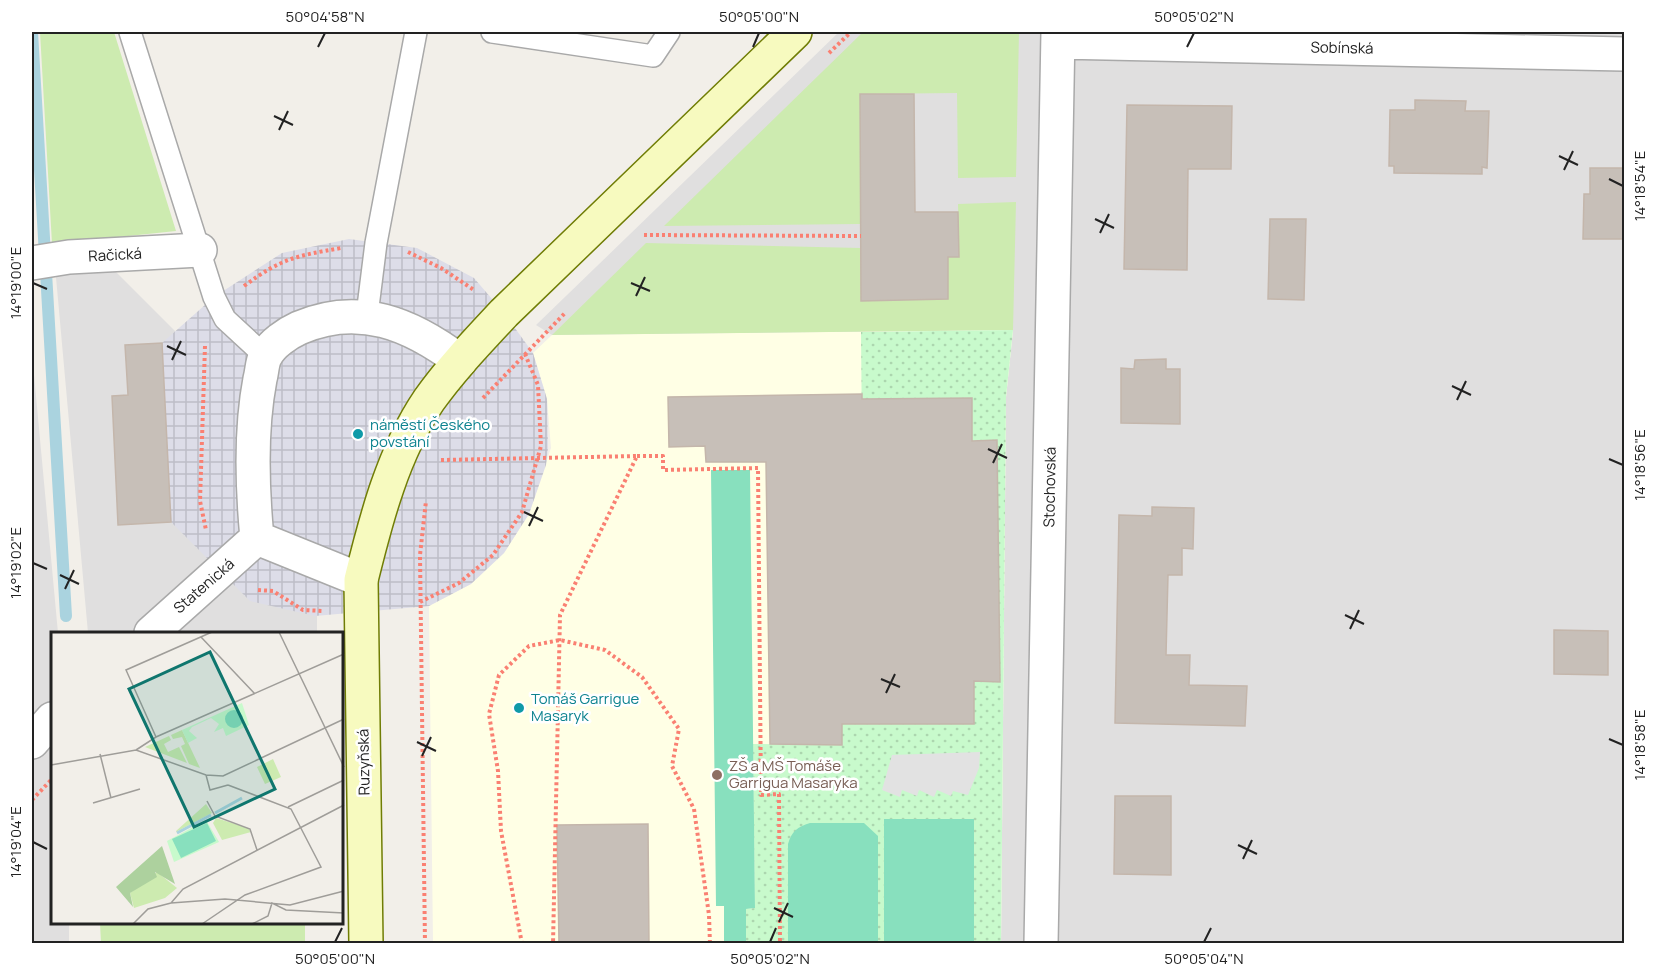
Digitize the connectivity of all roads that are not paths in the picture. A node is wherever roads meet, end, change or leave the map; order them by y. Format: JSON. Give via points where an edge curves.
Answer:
{"nodes":[{"id":1,"x":130,"y":32,"type":"edge"},
{"id":2,"x":416,"y":32,"type":"edge"},
{"id":3,"x":492,"y":32,"type":"edge"},
{"id":4,"x":669,"y":32,"type":"edge"},
{"id":5,"x":795,"y":32,"type":"edge"},
{"id":6,"x":1059,"y":37,"type":"edge"},
{"id":7,"x":1624,"y":54,"type":"edge"},
{"id":8,"x":200,"y":250,"type":"junction"},
{"id":9,"x":32,"y":263,"type":"edge"},
{"id":10,"x":367,"y":315,"type":"junction"},
{"id":11,"x":265,"y":356,"type":"junction"},
{"id":12,"x":460,"y":361,"type":"junction"},
{"id":13,"x":257,"y":538,"type":"junction"},
{"id":14,"x":361,"y":580,"type":"junction"},
{"id":15,"x":152,"y":632,"type":"edge"},
{"id":16,"x":366,"y":944,"type":"edge"},
{"id":17,"x":1041,"y":944,"type":"edge"}],
"edges":[{"from":1,"to":8,"type":"lane"},
{"from":2,"to":10,"type":"lane","via":[[376,243]]},
{"from":3,"to":4,"type":"lane","via":[[653,56]]},
{"from":5,"to":12,"type":"street","via":[[504,313]]},
{"from":6,"to":7,"type":"street","name":"Sobínská"},
{"from":6,"to":17,"type":"street","name":"Stochovská"},
{"from":8,"to":9,"type":"street","name":"Račická","via":[[69,257]]},
{"from":8,"to":11,"type":"lane","via":[[225,319]]},
{"from":10,"to":11,"type":"street","via":[[309,324],[287,333]]},
{"from":10,"to":12,"type":"street","via":[[430,338]]},
{"from":11,"to":13,"type":"street","via":[[254,411],[253,500]]},
{"from":12,"to":14,"type":"street","via":[[428,402],[400,454]]},
{"from":13,"to":14,"type":"street"},
{"from":13,"to":15,"type":"street","name":"Statenická"},
{"from":14,"to":16,"type":"street","name":"Ruzyňská"}]}
